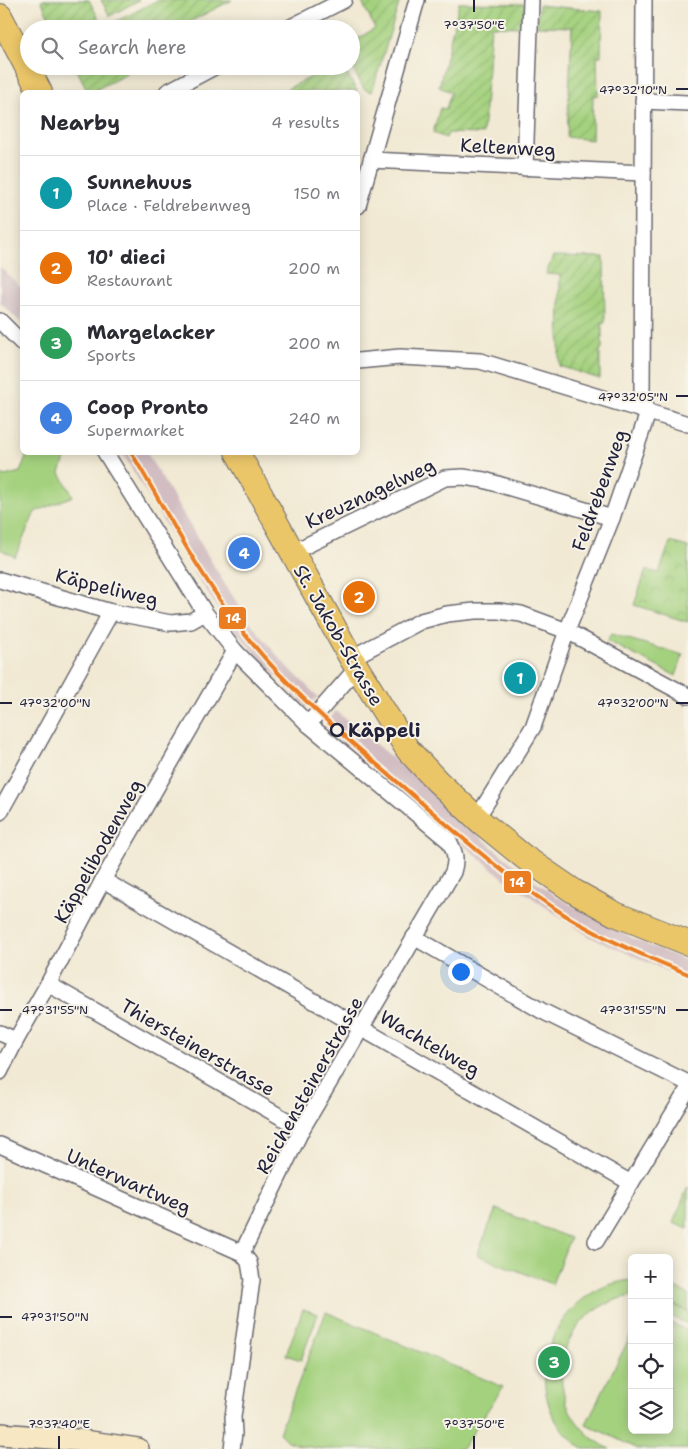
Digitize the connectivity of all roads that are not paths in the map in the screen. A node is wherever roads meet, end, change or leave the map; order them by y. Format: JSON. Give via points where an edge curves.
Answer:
{"nodes":[{"id":1,"x":344,"y":0,"type":"edge"},
{"id":2,"x":417,"y":0,"type":"edge"},
{"id":3,"x":531,"y":0,"type":"edge"},
{"id":4,"x":644,"y":0,"type":"edge"},
{"id":5,"x":305,"y":20,"type":"edge"},
{"id":6,"x":3,"y":28,"type":"edge"},
{"id":7,"x":20,"y":57,"type":"edge"},
{"id":8,"x":30,"y":75,"type":"edge"},
{"id":9,"x":199,"y":75,"type":"edge"},
{"id":10,"x":39,"y":90,"type":"edge"},
{"id":11,"x":171,"y":90,"type":"edge"},
{"id":12,"x":644,"y":100,"type":"junction"},
{"id":13,"x":688,"y":103,"type":"edge"},
{"id":14,"x":371,"y":160,"type":"junction"},
{"id":15,"x":525,"y":168,"type":"junction"},
{"id":16,"x":643,"y":174,"type":"junction"},
{"id":17,"x":360,"y":199,"type":"edge"},
{"id":18,"x":0,"y":320,"type":"edge"},
{"id":19,"x":20,"y":341,"type":"edge"},
{"id":20,"x":360,"y":361,"type":"edge"},
{"id":21,"x":648,"y":413,"type":"junction"},
{"id":22,"x":688,"y":424,"type":"edge"},
{"id":23,"x":107,"y":455,"type":"edge"},
{"id":24,"x":239,"y":455,"type":"edge"},
{"id":25,"x":612,"y":518,"type":"junction"},
{"id":26,"x":291,"y":553,"type":"junction"},
{"id":27,"x":0,"y":580,"type":"edge"},
{"id":28,"x":111,"y":612,"type":"junction"},
{"id":29,"x":205,"y":614,"type":"junction"},
{"id":30,"x":567,"y":631,"type":"junction"},
{"id":31,"x":235,"y":651,"type":"junction"},
{"id":32,"x":354,"y":663,"type":"junction"},
{"id":33,"x":688,"y":696,"type":"edge"},
{"id":34,"x":308,"y":724,"type":"junction"},
{"id":35,"x":0,"y":812,"type":"edge"},
{"id":36,"x":477,"y":818,"type":"junction"},
{"id":37,"x":103,"y":880,"type":"junction"},
{"id":38,"x":414,"y":937,"type":"junction"},
{"id":39,"x":688,"y":944,"type":"edge"},
{"id":40,"x":48,"y":984,"type":"junction"},
{"id":41,"x":363,"y":1028,"type":"junction"},
{"id":42,"x":0,"y":1033,"type":"edge"},
{"id":43,"x":16,"y":1040,"type":"junction"},
{"id":44,"x":0,"y":1072,"type":"edge"},
{"id":45,"x":688,"y":1083,"type":"edge"},
{"id":46,"x":688,"y":1089,"type":"edge"},
{"id":47,"x":302,"y":1129,"type":"junction"},
{"id":48,"x":0,"y":1145,"type":"edge"},
{"id":49,"x":631,"y":1183,"type":"junction"},
{"id":50,"x":596,"y":1241,"type":"dead end"},
{"id":51,"x":242,"y":1254,"type":"junction"},
{"id":52,"x":0,"y":1434,"type":"edge"},
{"id":53,"x":138,"y":1449,"type":"edge"},
{"id":54,"x":232,"y":1449,"type":"edge"}],
"edges":[{"from":1,"to":5,"type":"street"},
{"from":2,"to":14,"type":"street"},
{"from":3,"to":15,"type":"street"},
{"from":4,"to":12,"type":"street","name":"Feldrebenweg"},
{"from":6,"to":7,"type":"main road"},
{"from":8,"to":10,"type":"main road"},
{"from":9,"to":11,"type":"street"},
{"from":12,"to":13,"type":"street"},
{"from":12,"to":16,"type":"street","name":"Feldrebenweg"},
{"from":14,"to":15,"type":"street","name":"Keltenweg"},
{"from":14,"to":17,"type":"street"},
{"from":15,"to":16,"type":"street","name":"Keltenweg"},
{"from":16,"to":21,"type":"street","name":"Feldrebenweg","via":[[642,394]]},
{"from":18,"to":19,"type":"street"},
{"from":20,"to":21,"type":"street","via":[[400,357],[480,361]]},
{"from":21,"to":22,"type":"street"},
{"from":21,"to":25,"type":"street","name":"Feldrebenweg"},
{"from":23,"to":29,"type":"street"},
{"from":24,"to":26,"type":"main road","name":"St. Jakob-Strasse"},
{"from":25,"to":26,"type":"street","name":"Kreuznagelweg","via":[[484,480],[446,478]]},
{"from":25,"to":30,"type":"street","name":"Feldrebenweg"},
{"from":26,"to":32,"type":"main road","name":"St. Jakob-Strasse"},
{"from":27,"to":28,"type":"street","name":"Käppeliweg"},
{"from":28,"to":29,"type":"street","name":"Käppeliweg","via":[[171,623],[191,621]]},
{"from":28,"to":35,"type":"street"},
{"from":29,"to":31,"type":"street"},
{"from":30,"to":32,"type":"street","via":[[521,614],[499,611],[447,614],[421,621]]},
{"from":30,"to":33,"type":"street"},
{"from":30,"to":36,"type":"street","name":"Feldrebenweg","via":[[533,727]]},
{"from":31,"to":34,"type":"street"},
{"from":31,"to":37,"type":"street","name":"Käppelibodenweg"},
{"from":32,"to":34,"type":"street"},
{"from":32,"to":36,"type":"main road","name":"St. Jakob-Strasse","via":[[408,750]]},
{"from":34,"to":38,"type":"street","name":"Reichensteinerstrasse","via":[[449,841],[455,853],[453,872]]},
{"from":36,"to":39,"type":"main road","name":"St. Jakob-Strasse","via":[[524,857],[575,892],[615,914]]},
{"from":37,"to":40,"type":"street","name":"Käppelibodenweg"},
{"from":37,"to":41,"type":"street","name":"Wachtelweg"},
{"from":38,"to":41,"type":"street","name":"Reichensteinerstrasse"},
{"from":38,"to":45,"type":"street","via":[[542,1012]]},
{"from":40,"to":43,"type":"street","name":"Käppelibodenweg"},
{"from":40,"to":47,"type":"street","name":"Thiersteinerstrasse"},
{"from":41,"to":47,"type":"street","name":"Reichensteinerstrasse"},
{"from":41,"to":49,"type":"street","name":"Wachtelweg"},
{"from":42,"to":43,"type":"street"},
{"from":43,"to":44,"type":"street","name":"Käppelibodenweg"},
{"from":46,"to":49,"type":"street"},
{"from":47,"to":51,"type":"street","name":"Reichensteinerstrasse"},
{"from":48,"to":51,"type":"street","name":"Unterwartweg"},
{"from":49,"to":50,"type":"street"},
{"from":51,"to":54,"type":"street","via":[[251,1269],[252,1280],[233,1417]]},
{"from":52,"to":53,"type":"main road"}]}
